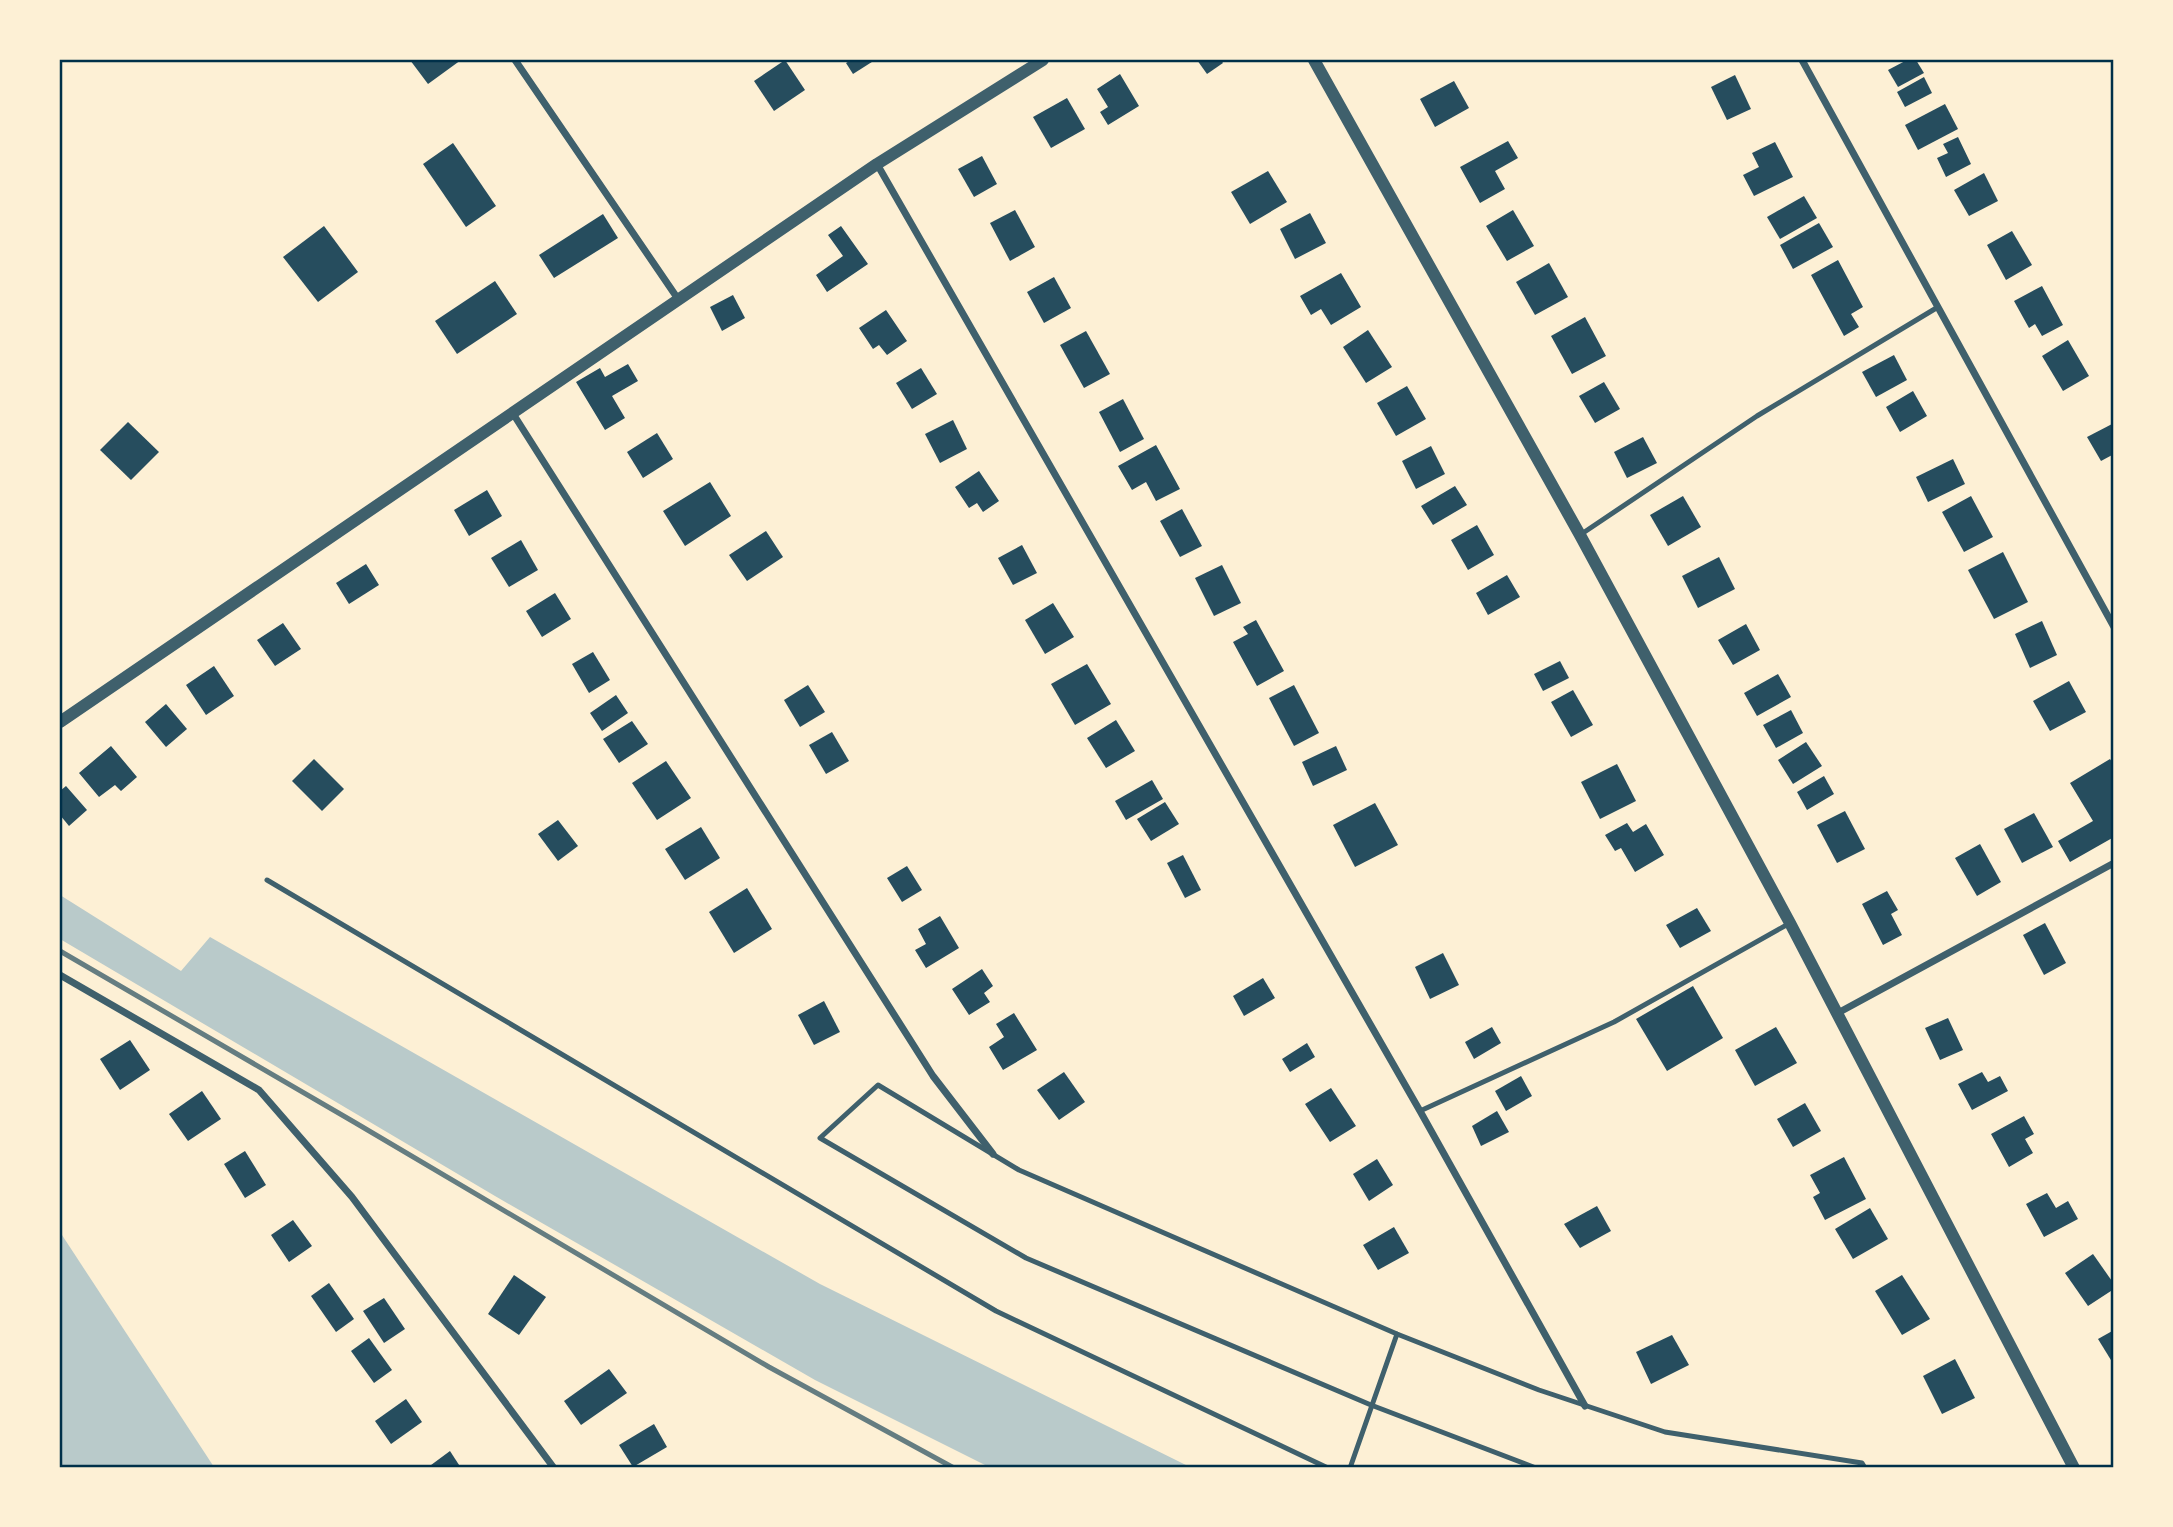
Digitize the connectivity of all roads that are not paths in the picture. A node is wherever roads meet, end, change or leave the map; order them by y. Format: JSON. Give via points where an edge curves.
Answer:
{"nodes":[{"id":1,"x":515,"y":60,"type":"edge"},
{"id":2,"x":1043,"y":60,"type":"edge"},
{"id":3,"x":1314,"y":60,"type":"edge"},
{"id":4,"x":1802,"y":60,"type":"edge"},
{"id":5,"x":877,"y":164,"type":"junction"},
{"id":6,"x":678,"y":299,"type":"junction"},
{"id":7,"x":1938,"y":307,"type":"junction"},
{"id":8,"x":512,"y":412,"type":"junction"},
{"id":9,"x":1580,"y":535,"type":"junction"},
{"id":10,"x":2113,"y":627,"type":"edge"},
{"id":11,"x":60,"y":722,"type":"edge"},
{"id":12,"x":2113,"y":863,"type":"edge"},
{"id":13,"x":267,"y":880,"type":"dead end"},
{"id":14,"x":1790,"y":923,"type":"junction"},
{"id":15,"x":60,"y":975,"type":"edge"},
{"id":16,"x":1836,"y":1014,"type":"junction"},
{"id":17,"x":1420,"y":1111,"type":"junction"},
{"id":18,"x":993,"y":1154,"type":"junction"},
{"id":19,"x":1397,"y":1334,"type":"junction"},
{"id":20,"x":1371,"y":1405,"type":"junction"},
{"id":21,"x":1585,"y":1405,"type":"junction"},
{"id":22,"x":554,"y":1468,"type":"edge"},
{"id":23,"x":1328,"y":1468,"type":"edge"},
{"id":24,"x":1350,"y":1468,"type":"edge"},
{"id":25,"x":1536,"y":1468,"type":"edge"},
{"id":26,"x":1865,"y":1468,"type":"edge"},
{"id":27,"x":2074,"y":1468,"type":"edge"}],
"edges":[{"from":1,"to":6,"type":"street"},
{"from":2,"to":5,"type":"street"},
{"from":3,"to":9,"type":"street"},
{"from":4,"to":7,"type":"street"},
{"from":5,"to":6,"type":"street"},
{"from":5,"to":17,"type":"street"},
{"from":6,"to":8,"type":"street"},
{"from":7,"to":9,"type":"lane","via":[[1756,416]]},
{"from":7,"to":10,"type":"street"},
{"from":8,"to":11,"type":"street"},
{"from":8,"to":18,"type":"street","via":[[933,1076]]},
{"from":9,"to":14,"type":"street"},
{"from":12,"to":16,"type":"street"},
{"from":13,"to":23,"type":"lane","via":[[996,1311]]},
{"from":14,"to":16,"type":"street"},
{"from":14,"to":17,"type":"lane","via":[[1614,1022]]},
{"from":15,"to":22,"type":"street","via":[[259,1090],[352,1197]]},
{"from":16,"to":27,"type":"street"},
{"from":17,"to":21,"type":"street"},
{"from":18,"to":19,"type":"lane","via":[[1019,1170]]},
{"from":18,"to":20,"type":"lane","via":[[878,1085],[820,1138],[1027,1258]]},
{"from":19,"to":20,"type":"lane"},
{"from":19,"to":21,"type":"lane"},
{"from":20,"to":24,"type":"lane"},
{"from":20,"to":25,"type":"lane"},
{"from":21,"to":26,"type":"lane","via":[[1665,1432],[1862,1463]]}]}
